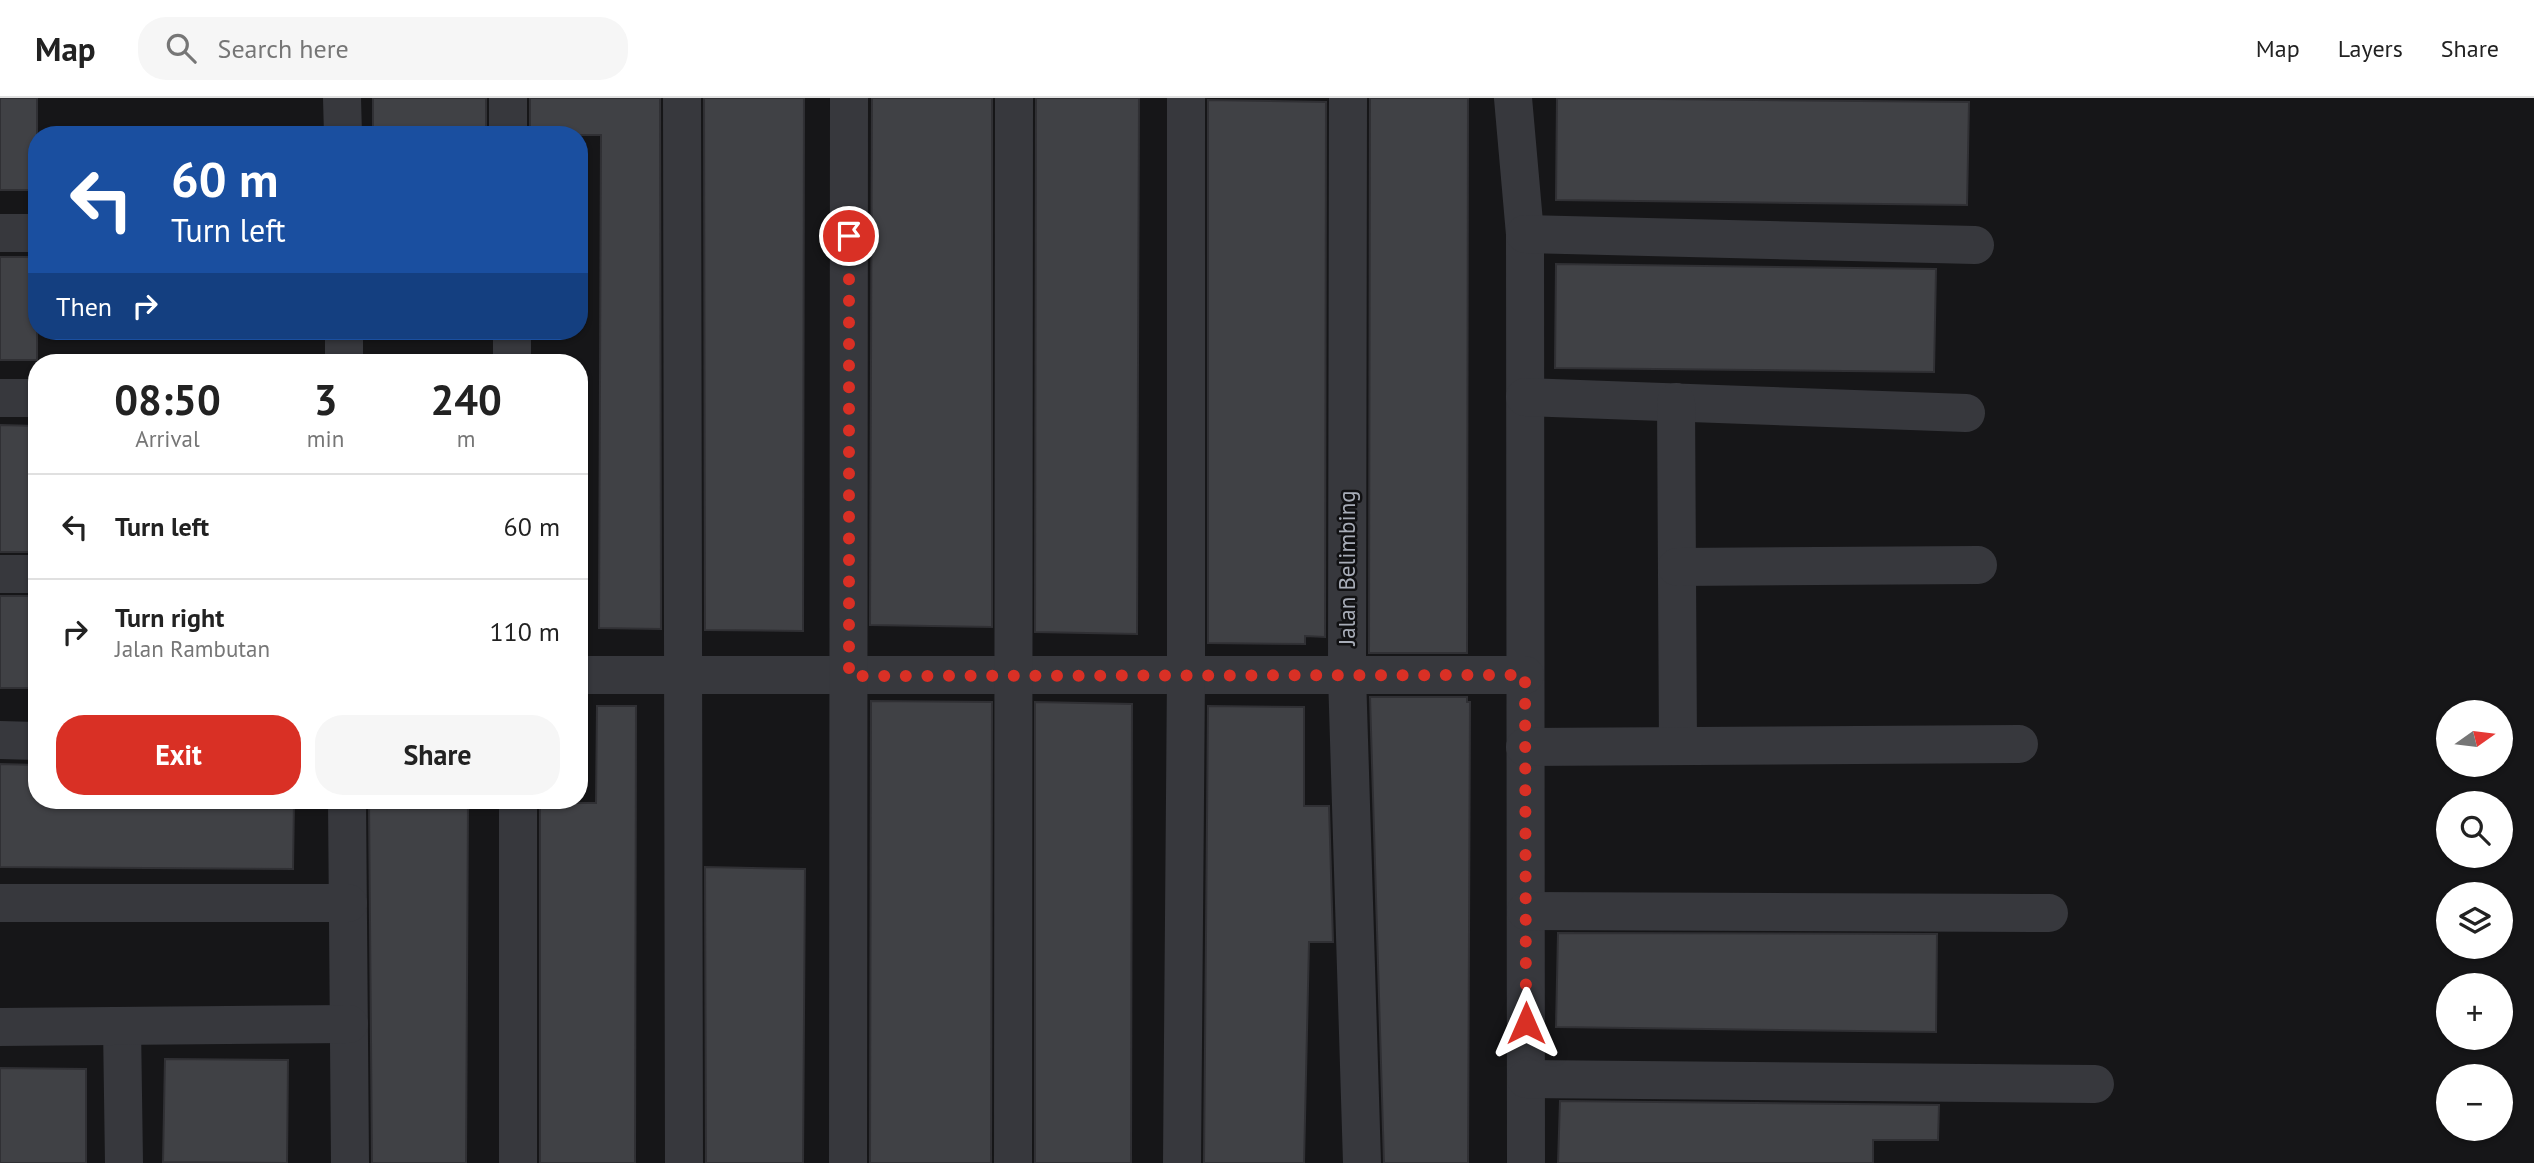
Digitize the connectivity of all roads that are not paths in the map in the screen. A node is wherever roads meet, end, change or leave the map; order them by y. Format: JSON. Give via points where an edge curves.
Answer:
{"nodes":[{"id":1,"x":342,"y":98,"type":"edge"},
{"id":2,"x":508,"y":98,"type":"edge"},
{"id":3,"x":682,"y":98,"type":"edge"},
{"id":4,"x":849,"y":98,"type":"edge"},
{"id":5,"x":1014,"y":98,"type":"edge"},
{"id":6,"x":1186,"y":98,"type":"edge"},
{"id":7,"x":1348,"y":98,"type":"edge"},
{"id":8,"x":1513,"y":98,"type":"edge"},
{"id":9,"x":343,"y":126,"type":"edge"},
{"id":10,"x":508,"y":126,"type":"edge"},
{"id":11,"x":0,"y":233,"type":"edge"},
{"id":12,"x":28,"y":233,"type":"edge"},
{"id":13,"x":1525,"y":234,"type":"junction"},
{"id":14,"x":1975,"y":245,"type":"dead end"},
{"id":15,"x":1525,"y":397,"type":"junction"},
{"id":16,"x":0,"y":398,"type":"edge"},
{"id":17,"x":28,"y":398,"type":"edge"},
{"id":18,"x":1676,"y":402,"type":"junction"},
{"id":19,"x":1966,"y":413,"type":"dead end"},
{"id":20,"x":1978,"y":565,"type":"dead end"},
{"id":21,"x":1677,"y":567,"type":"junction"},
{"id":22,"x":0,"y":574,"type":"edge"},
{"id":23,"x":28,"y":574,"type":"edge"},
{"id":24,"x":588,"y":675,"type":"edge"},
{"id":25,"x":682,"y":675,"type":"junction"},
{"id":26,"x":1186,"y":675,"type":"junction"},
{"id":27,"x":1347,"y":675,"type":"junction"},
{"id":28,"x":1525,"y":675,"type":"junction"},
{"id":29,"x":849,"y":676,"type":"junction"},
{"id":30,"x":1013,"y":676,"type":"junction"},
{"id":31,"x":0,"y":740,"type":"edge"},
{"id":32,"x":28,"y":741,"type":"edge"},
{"id":33,"x":2019,"y":744,"type":"dead end"},
{"id":34,"x":1678,"y":746,"type":"junction"},
{"id":35,"x":1525,"y":747,"type":"junction"},
{"id":36,"x":347,"y":809,"type":"edge"},
{"id":37,"x":518,"y":809,"type":"edge"},
{"id":38,"x":0,"y":903,"type":"edge"},
{"id":39,"x":348,"y":903,"type":"junction"},
{"id":40,"x":1526,"y":911,"type":"junction"},
{"id":41,"x":2049,"y":913,"type":"dead end"},
{"id":42,"x":349,"y":1024,"type":"junction"},
{"id":43,"x":122,"y":1026,"type":"junction"},
{"id":44,"x":0,"y":1027,"type":"edge"},
{"id":45,"x":1526,"y":1079,"type":"junction"},
{"id":46,"x":2095,"y":1084,"type":"dead end"},
{"id":47,"x":124,"y":1163,"type":"edge"},
{"id":48,"x":350,"y":1163,"type":"edge"},
{"id":49,"x":518,"y":1163,"type":"edge"},
{"id":50,"x":684,"y":1163,"type":"edge"},
{"id":51,"x":848,"y":1163,"type":"edge"},
{"id":52,"x":1013,"y":1163,"type":"edge"},
{"id":53,"x":1182,"y":1163,"type":"edge"},
{"id":54,"x":1362,"y":1163,"type":"edge"},
{"id":55,"x":1526,"y":1163,"type":"edge"}],
"edges":[{"from":1,"to":9,"type":"street"},
{"from":2,"to":10,"type":"street"},
{"from":3,"to":25,"type":"street"},
{"from":4,"to":29,"type":"street"},
{"from":5,"to":30,"type":"street"},
{"from":6,"to":26,"type":"street"},
{"from":7,"to":27,"type":"street","name":"Jalan Belimbing"},
{"from":8,"to":13,"type":"street"},
{"from":11,"to":12,"type":"street"},
{"from":13,"to":14,"type":"street"},
{"from":13,"to":15,"type":"street"},
{"from":15,"to":18,"type":"street"},
{"from":15,"to":28,"type":"street"},
{"from":16,"to":17,"type":"street"},
{"from":18,"to":19,"type":"street"},
{"from":18,"to":21,"type":"street"},
{"from":20,"to":21,"type":"street"},
{"from":21,"to":34,"type":"street"},
{"from":22,"to":23,"type":"street"},
{"from":24,"to":25,"type":"street"},
{"from":25,"to":29,"type":"street"},
{"from":25,"to":50,"type":"street"},
{"from":26,"to":27,"type":"street"},
{"from":26,"to":30,"type":"street"},
{"from":26,"to":53,"type":"street"},
{"from":27,"to":28,"type":"street"},
{"from":27,"to":54,"type":"street","name":"Jalan Belimbing"},
{"from":28,"to":35,"type":"street"},
{"from":29,"to":30,"type":"street"},
{"from":29,"to":51,"type":"street"},
{"from":30,"to":52,"type":"street"},
{"from":31,"to":32,"type":"street"},
{"from":33,"to":34,"type":"street"},
{"from":34,"to":35,"type":"street"},
{"from":35,"to":40,"type":"street"},
{"from":36,"to":39,"type":"street"},
{"from":37,"to":49,"type":"street"},
{"from":38,"to":39,"type":"street"},
{"from":39,"to":42,"type":"street"},
{"from":40,"to":41,"type":"street"},
{"from":40,"to":45,"type":"street"},
{"from":42,"to":43,"type":"street"},
{"from":42,"to":48,"type":"street"},
{"from":43,"to":44,"type":"street"},
{"from":43,"to":47,"type":"street"},
{"from":45,"to":46,"type":"street"},
{"from":45,"to":55,"type":"street"}]}
